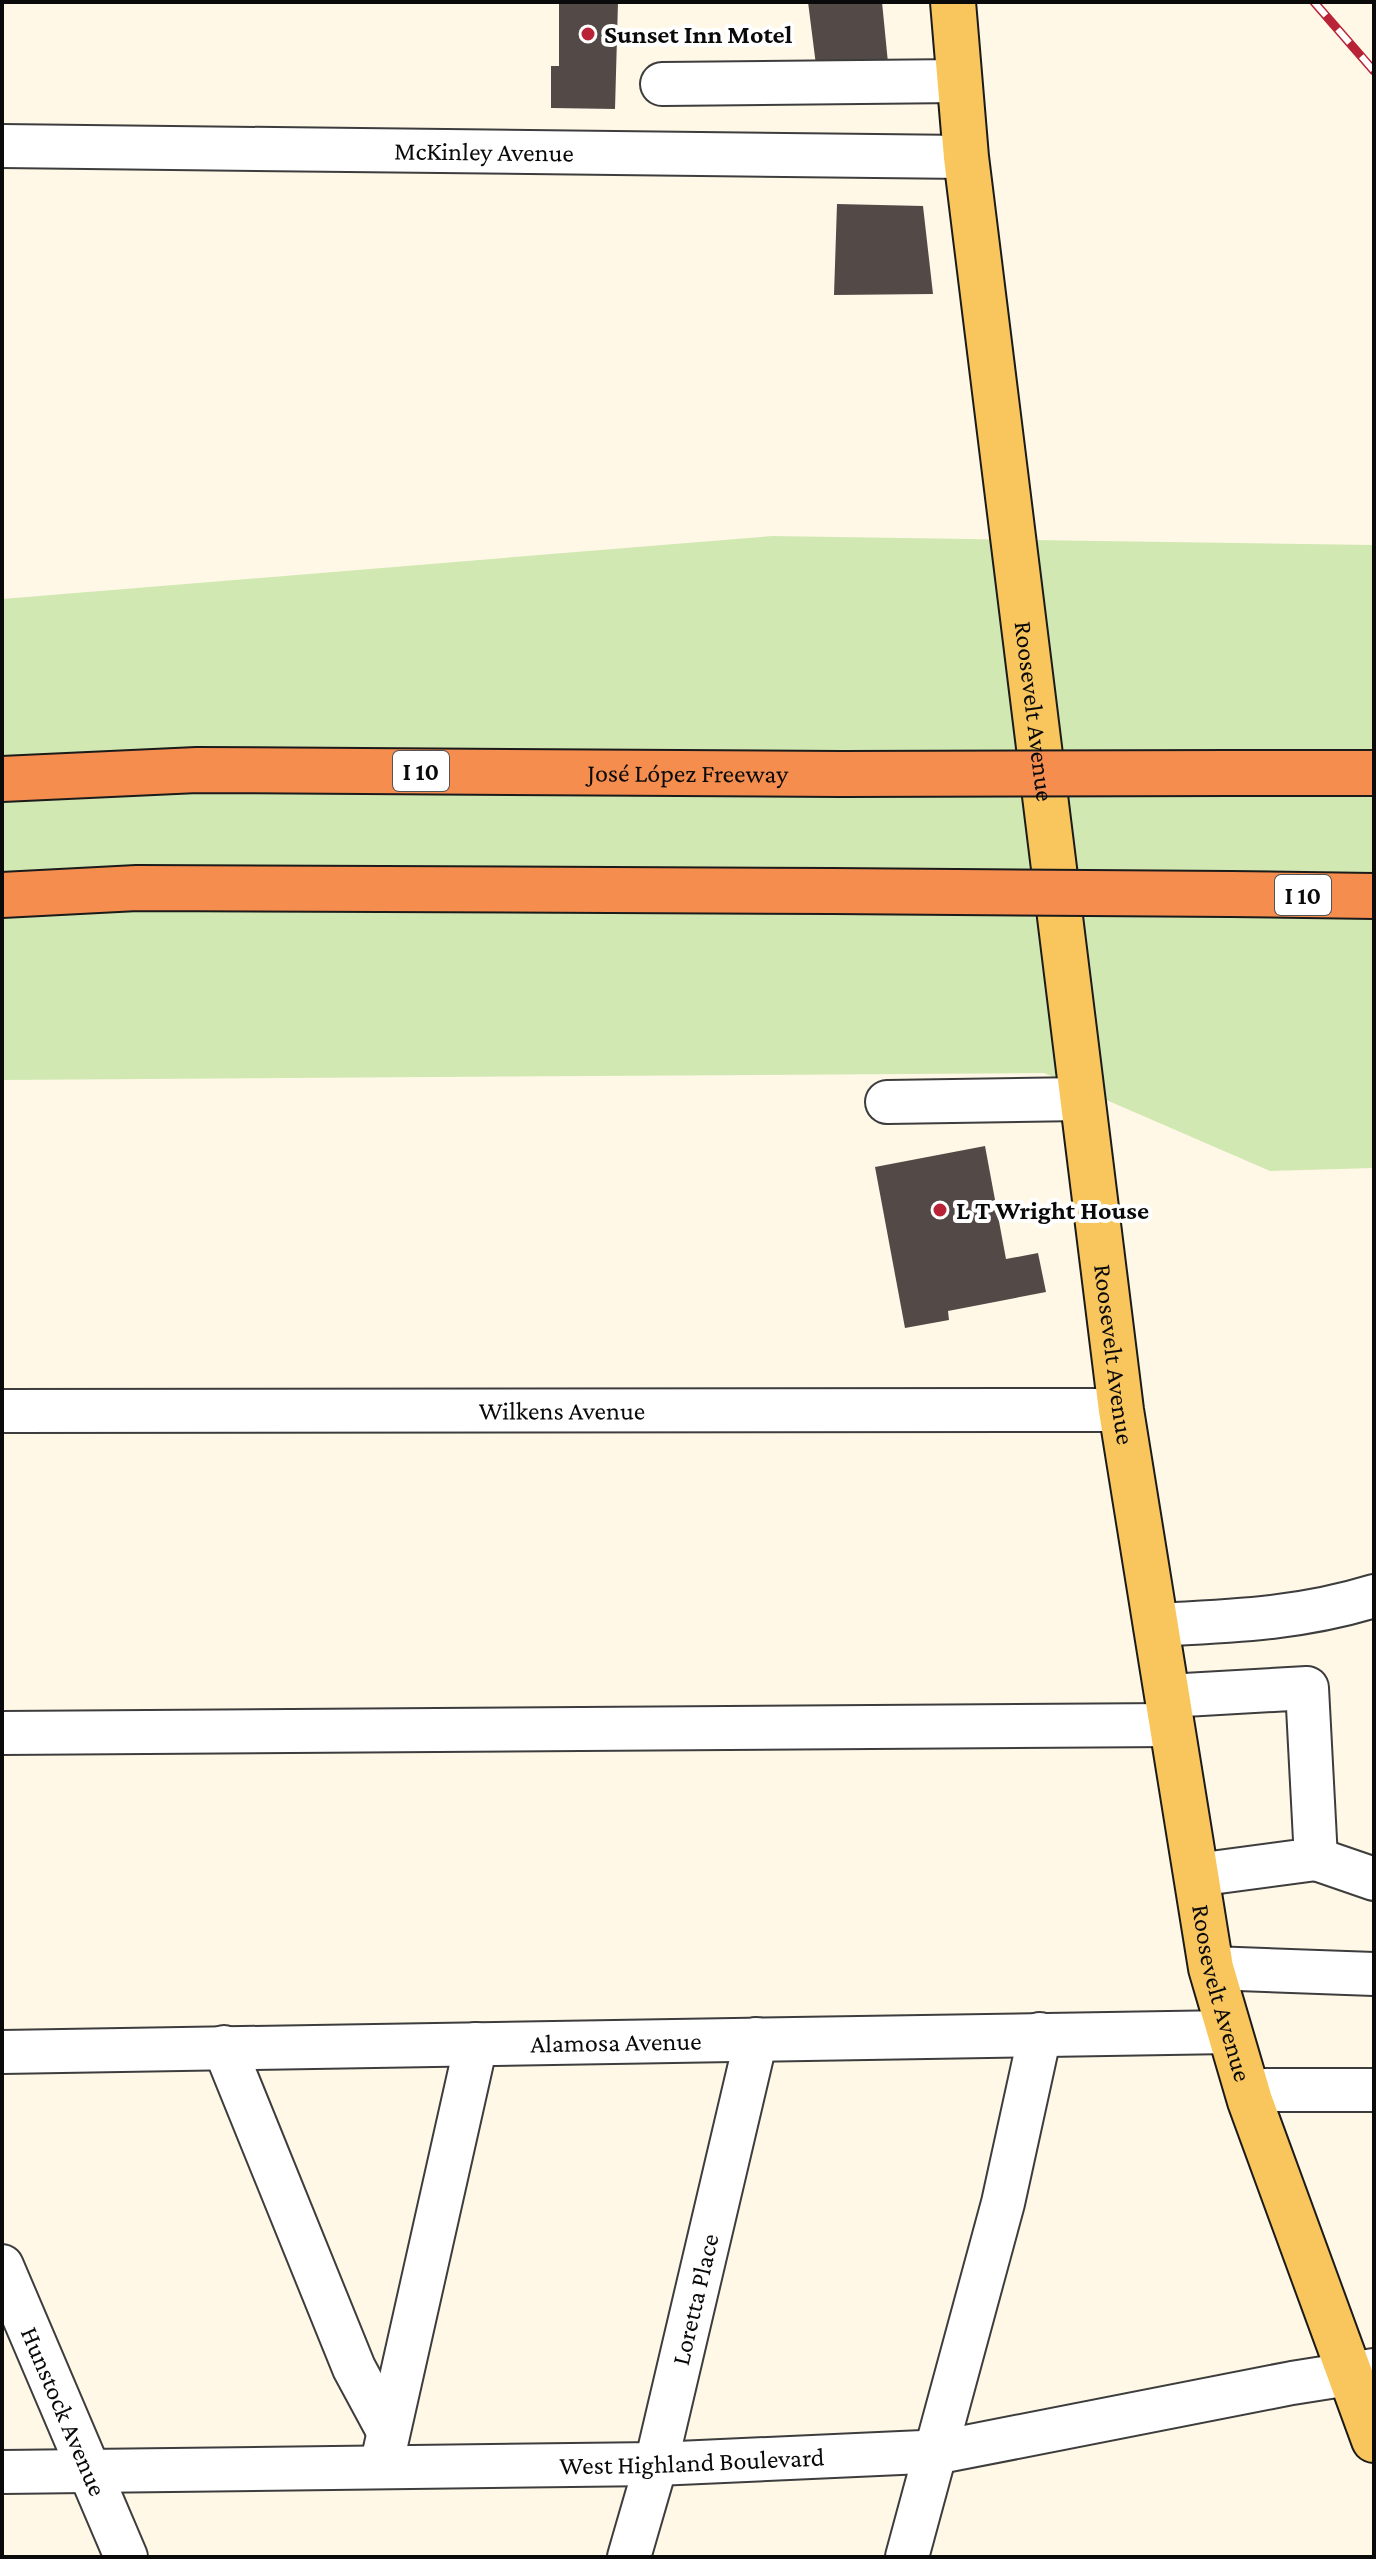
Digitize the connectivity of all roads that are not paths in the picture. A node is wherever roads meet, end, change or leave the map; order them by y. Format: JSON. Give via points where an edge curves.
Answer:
{"nodes":[{"id":1,"x":953,"y":2,"type":"edge"},
{"id":2,"x":960,"y":81,"type":"junction"},
{"id":3,"x":662,"y":84,"type":"dead end"},
{"id":4,"x":2,"y":146,"type":"edge"},
{"id":5,"x":966,"y":157,"type":"junction"},
{"id":6,"x":1374,"y":773,"type":"edge"},
{"id":7,"x":2,"y":779,"type":"edge"},
{"id":8,"x":2,"y":895,"type":"edge"},
{"id":9,"x":1374,"y":896,"type":"edge"},
{"id":10,"x":1082,"y":1099,"type":"junction"},
{"id":11,"x":887,"y":1102,"type":"dead end"},
{"id":12,"x":1121,"y":1410,"type":"junction"},
{"id":13,"x":2,"y":1411,"type":"edge"},
{"id":14,"x":1374,"y":1596,"type":"edge"},
{"id":15,"x":1155,"y":1625,"type":"junction"},
{"id":16,"x":1170,"y":1711,"type":"junction"},
{"id":17,"x":2,"y":1733,"type":"edge"},
{"id":18,"x":1316,"y":1859,"type":"junction"},
{"id":19,"x":1196,"y":1875,"type":"junction"},
{"id":20,"x":1374,"y":1879,"type":"edge"},
{"id":21,"x":1211,"y":1968,"type":"junction"},
{"id":22,"x":1374,"y":1974,"type":"edge"},
{"id":23,"x":1230,"y":2032,"type":"junction"},
{"id":24,"x":1040,"y":2034,"type":"junction"},
{"id":25,"x":756,"y":2039,"type":"junction"},
{"id":26,"x":476,"y":2044,"type":"junction"},
{"id":27,"x":224,"y":2047,"type":"junction"},
{"id":28,"x":2,"y":2052,"type":"edge"},
{"id":29,"x":1247,"y":2090,"type":"junction"},
{"id":30,"x":1374,"y":2090,"type":"edge"},
{"id":31,"x":2,"y":2266,"type":"edge"},
{"id":32,"x":1362,"y":2372,"type":"edge"},
{"id":33,"x":1374,"y":2440,"type":"edge"},
{"id":34,"x":384,"y":2449,"type":"junction"},
{"id":35,"x":933,"y":2452,"type":"junction"},
{"id":36,"x":656,"y":2464,"type":"junction"},
{"id":37,"x":91,"y":2471,"type":"junction"},
{"id":38,"x":2,"y":2472,"type":"edge"},
{"id":39,"x":126,"y":2557,"type":"edge"},
{"id":40,"x":629,"y":2557,"type":"edge"},
{"id":41,"x":907,"y":2557,"type":"edge"}],
"edges":[{"from":1,"to":2,"type":"main road","name":"Roosevelt Avenue"},
{"from":2,"to":3,"type":"street"},
{"from":2,"to":5,"type":"main road","name":"Roosevelt Avenue"},
{"from":4,"to":5,"type":"street","name":"McKinley Avenue"},
{"from":5,"to":10,"type":"main road","name":"Roosevelt Avenue"},
{"from":6,"to":7,"type":"highway","name":"José López Freeway","number":"I 10","bridge":true,"via":[[197,770]]},
{"from":8,"to":9,"type":"highway","number":"I 10","bridge":true,"via":[[137,888]]},
{"from":10,"to":11,"type":"street"},
{"from":10,"to":12,"type":"main road","name":"Roosevelt Avenue"},
{"from":12,"to":13,"type":"street","name":"Wilkens Avenue"},
{"from":12,"to":15,"type":"main road","name":"Roosevelt Avenue"},
{"from":14,"to":15,"type":"street","via":[[1281,1619]]},
{"from":15,"to":16,"type":"main road","name":"Roosevelt Avenue"},
{"from":16,"to":17,"type":"street"},
{"from":16,"to":18,"type":"street","via":[[1307,1688]]},
{"from":16,"to":19,"type":"main road","name":"Roosevelt Avenue"},
{"from":18,"to":19,"type":"street"},
{"from":18,"to":20,"type":"street"},
{"from":19,"to":21,"type":"main road","name":"Roosevelt Avenue"},
{"from":21,"to":22,"type":"street"},
{"from":21,"to":23,"type":"main road","name":"Roosevelt Avenue"},
{"from":23,"to":24,"type":"street","name":"Alamosa Avenue"},
{"from":23,"to":29,"type":"main road","name":"Roosevelt Avenue"},
{"from":24,"to":25,"type":"street","name":"Alamosa Avenue"},
{"from":24,"to":35,"type":"street","via":[[1003,2203]]},
{"from":25,"to":26,"type":"street","name":"Alamosa Avenue"},
{"from":25,"to":36,"type":"street","name":"Loretta Place"},
{"from":26,"to":27,"type":"street","name":"Alamosa Avenue"},
{"from":26,"to":34,"type":"street"},
{"from":27,"to":28,"type":"street","name":"Alamosa Avenue"},
{"from":27,"to":34,"type":"street"},
{"from":29,"to":30,"type":"street"},
{"from":29,"to":32,"type":"main road","name":"Roosevelt Avenue"},
{"from":31,"to":37,"type":"street","name":"Hunstock Avenue"},
{"from":32,"to":33,"type":"main road","name":"Roosevelt Avenue"},
{"from":32,"to":35,"type":"street","name":"West Highland Boulevard"},
{"from":34,"to":36,"type":"street","name":"West Highland Boulevard"},
{"from":34,"to":37,"type":"street","name":"West Highland Boulevard"},
{"from":35,"to":36,"type":"street","name":"West Highland Boulevard"},
{"from":35,"to":41,"type":"street"},
{"from":36,"to":40,"type":"street","name":"Loretta Place"},
{"from":37,"to":38,"type":"street","name":"West Highland Boulevard"},
{"from":37,"to":39,"type":"street","name":"Hunstock Avenue"}]}
